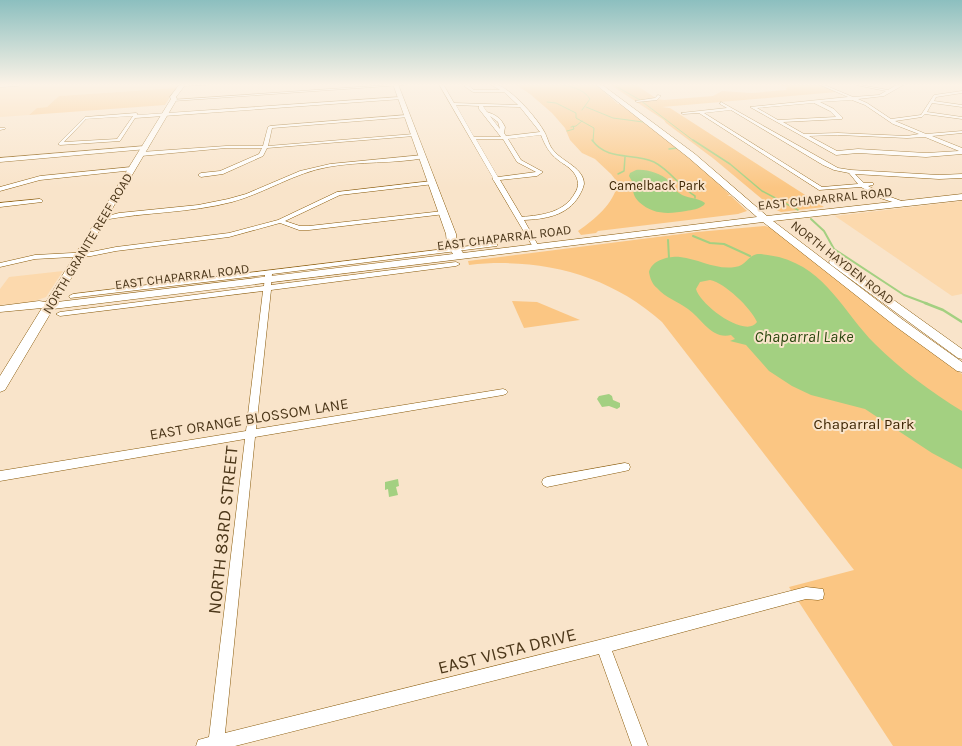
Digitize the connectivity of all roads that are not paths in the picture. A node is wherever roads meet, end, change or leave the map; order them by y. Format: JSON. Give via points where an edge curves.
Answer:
{"nodes":[{"id":1,"x":83,"y":119,"type":"edge"},
{"id":2,"x":133,"y":119,"type":"edge"},
{"id":3,"x":163,"y":119,"type":"edge"},
{"id":4,"x":372,"y":119,"type":"edge"},
{"id":5,"x":408,"y":119,"type":"edge"},
{"id":6,"x":461,"y":119,"type":"edge"},
{"id":7,"x":489,"y":119,"type":"edge"},
{"id":8,"x":497,"y":119,"type":"edge"},
{"id":9,"x":534,"y":119,"type":"edge"},
{"id":10,"x":643,"y":119,"type":"edge"},
{"id":11,"x":653,"y":119,"type":"edge"},
{"id":12,"x":710,"y":119,"type":"edge"},
{"id":13,"x":747,"y":119,"type":"edge"},
{"id":14,"x":795,"y":119,"type":"edge"},
{"id":15,"x":901,"y":119,"type":"edge"},
{"id":16,"x":778,"y":120,"type":"joint"},
{"id":17,"x":889,"y":120,"type":"joint"},
{"id":18,"x":962,"y":132,"type":"edge"},
{"id":19,"x":500,"y":133,"type":"junction"},
{"id":20,"x":543,"y":133,"type":"junction"},
{"id":21,"x":414,"y":135,"type":"junction"},
{"id":22,"x":923,"y":135,"type":"junction"},
{"id":23,"x":804,"y":136,"type":"junction"},
{"id":24,"x":472,"y":138,"type":"junction"},
{"id":25,"x":504,"y":138,"type":"junction"},
{"id":26,"x":265,"y":147,"type":"junction"},
{"id":27,"x":143,"y":151,"type":"junction"},
{"id":28,"x":962,"y":151,"type":"edge"},
{"id":29,"x":423,"y":157,"type":"junction"},
{"id":30,"x":8,"y":159,"type":"junction"},
{"id":31,"x":0,"y":160,"type":"edge"},
{"id":32,"x":519,"y":161,"type":"junction"},
{"id":33,"x":0,"y":165,"type":"edge"},
{"id":34,"x":132,"y":170,"type":"junction"},
{"id":35,"x":851,"y":172,"type":"junction"},
{"id":36,"x":860,"y":173,"type":"junction"},
{"id":37,"x":201,"y":175,"type":"dead end"},
{"id":38,"x":526,"y":176,"type":"junction"},
{"id":39,"x":962,"y":176,"type":"edge"},
{"id":40,"x":495,"y":179,"type":"junction"},
{"id":41,"x":432,"y":183,"type":"junction"},
{"id":42,"x":871,"y":184,"type":"junction"},
{"id":43,"x":863,"y":185,"type":"junction"},
{"id":44,"x":0,"y":189,"type":"edge"},
{"id":45,"x":883,"y":191,"type":"junction"},
{"id":46,"x":875,"y":192,"type":"junction"},
{"id":47,"x":962,"y":197,"type":"edge"},
{"id":48,"x":40,"y":201,"type":"dead end"},
{"id":49,"x":899,"y":203,"type":"junction"},
{"id":50,"x":0,"y":205,"type":"edge"},
{"id":51,"x":443,"y":213,"type":"junction"},
{"id":52,"x":105,"y":215,"type":"junction"},
{"id":53,"x":777,"y":218,"type":"junction"},
{"id":54,"x":520,"y":219,"type":"junction"},
{"id":55,"x":765,"y":219,"type":"junction"},
{"id":56,"x":280,"y":221,"type":"junction"},
{"id":57,"x":494,"y":245,"type":"dead end"},
{"id":58,"x":536,"y":247,"type":"junction"},
{"id":59,"x":82,"y":252,"type":"junction"},
{"id":60,"x":458,"y":255,"type":"junction"},
{"id":61,"x":0,"y":259,"type":"edge"},
{"id":62,"x":0,"y":265,"type":"edge"},
{"id":63,"x":268,"y":280,"type":"junction"},
{"id":64,"x":73,"y":296,"type":"dead end"},
{"id":65,"x":48,"y":306,"type":"junction"},
{"id":66,"x":0,"y":309,"type":"edge"},
{"id":67,"x":60,"y":314,"type":"dead end"},
{"id":68,"x":0,"y":316,"type":"edge"},
{"id":69,"x":962,"y":355,"type":"edge"},
{"id":70,"x":962,"y":368,"type":"edge"},
{"id":71,"x":0,"y":387,"type":"edge"},
{"id":72,"x":503,"y":392,"type":"dead end"},
{"id":73,"x":251,"y":434,"type":"junction"},
{"id":74,"x":625,"y":467,"type":"dead end"},
{"id":75,"x":0,"y":476,"type":"edge"},
{"id":76,"x":547,"y":482,"type":"dead end"},
{"id":77,"x":818,"y":594,"type":"dead end"},
{"id":78,"x":602,"y":646,"type":"junction"},
{"id":79,"x":210,"y":745,"type":"edge"},
{"id":80,"x":640,"y":746,"type":"edge"}],
"edges":[{"from":1,"to":2,"type":"street","via":[[60,144],[118,140]]},
{"from":3,"to":27,"type":"main road","name":"NORTH GRANITE REEF ROAD"},
{"from":4,"to":26,"type":"street","via":[[270,127]]},
{"from":5,"to":21,"type":"main road"},
{"from":6,"to":24,"type":"street"},
{"from":7,"to":19,"type":"street"},
{"from":8,"to":19,"type":"street","via":[[502,124],[503,130]]},
{"from":9,"to":20,"type":"street"},
{"from":10,"to":55,"type":"main road","name":"NORTH HAYDEN ROAD","via":[[692,156]]},
{"from":11,"to":53,"type":"main road","name":"NORTH HAYDEN ROAD","via":[[706,158]]},
{"from":12,"to":43,"type":"street","via":[[821,189]]},
{"from":13,"to":35,"type":"street","via":[[824,164]]},
{"from":14,"to":16,"type":"street"},
{"from":15,"to":17,"type":"street"},
{"from":16,"to":23,"type":"street"},
{"from":17,"to":22,"type":"street"},
{"from":18,"to":22,"type":"street"},
{"from":19,"to":25,"type":"street"},
{"from":20,"to":25,"type":"street"},
{"from":20,"to":54,"type":"street","via":[[554,155],[578,174],[581,187],[571,204],[556,214]]},
{"from":21,"to":26,"type":"street"},
{"from":21,"to":29,"type":"main road"},
{"from":22,"to":23,"type":"street"},
{"from":22,"to":28,"type":"street"},
{"from":23,"to":28,"type":"street","via":[[836,153],[858,151],[932,154]]},
{"from":24,"to":25,"type":"street"},
{"from":24,"to":40,"type":"street"},
{"from":25,"to":32,"type":"street"},
{"from":26,"to":27,"type":"street"},
{"from":26,"to":37,"type":"street","via":[[256,158],[221,173]]},
{"from":27,"to":30,"type":"street"},
{"from":27,"to":34,"type":"main road","name":"NORTH GRANITE REEF ROAD"},
{"from":29,"to":41,"type":"main road"},
{"from":29,"to":52,"type":"street","via":[[315,168],[230,201]]},
{"from":30,"to":31,"type":"street"},
{"from":30,"to":33,"type":"street"},
{"from":32,"to":38,"type":"street"},
{"from":32,"to":38,"type":"street","via":[[540,172]]},
{"from":34,"to":44,"type":"street","via":[[40,178]]},
{"from":34,"to":52,"type":"main road","name":"NORTH GRANITE REEF ROAD"},
{"from":35,"to":36,"type":"street"},
{"from":35,"to":43,"type":"street","via":[[857,182]]},
{"from":36,"to":39,"type":"street","via":[[878,174],[892,180],[916,176]]},
{"from":36,"to":42,"type":"street"},
{"from":38,"to":40,"type":"street"},
{"from":40,"to":54,"type":"street"},
{"from":41,"to":51,"type":"main road"},
{"from":41,"to":56,"type":"street","via":[[339,193]]},
{"from":42,"to":43,"type":"street"},
{"from":42,"to":45,"type":"street"},
{"from":43,"to":46,"type":"street"},
{"from":45,"to":46,"type":"street"},
{"from":45,"to":49,"type":"street","via":[[898,199]]},
{"from":46,"to":49,"type":"street"},
{"from":47,"to":49,"type":"main road","name":"EAST CHAPARRAL ROAD"},
{"from":48,"to":50,"type":"street"},
{"from":49,"to":53,"type":"main road","name":"EAST CHAPARRAL ROAD"},
{"from":51,"to":56,"type":"street","via":[[309,228],[299,228]]},
{"from":51,"to":60,"type":"main road","via":[[451,234],[450,240]]},
{"from":52,"to":59,"type":"main road","name":"NORTH GRANITE REEF ROAD"},
{"from":53,"to":55,"type":"main road","name":"EAST CHAPARRAL ROAD"},
{"from":53,"to":69,"type":"main road","name":"NORTH HAYDEN ROAD"},
{"from":54,"to":58,"type":"street"},
{"from":55,"to":58,"type":"main road","name":"EAST CHAPARRAL ROAD"},
{"from":55,"to":70,"type":"main road","name":"NORTH HAYDEN ROAD","via":[[899,323]]},
{"from":56,"to":59,"type":"street","via":[[217,237],[91,254]]},
{"from":57,"to":60,"type":"street"},
{"from":58,"to":60,"type":"main road","name":"EAST CHAPARRAL ROAD"},
{"from":59,"to":61,"type":"street"},
{"from":59,"to":62,"type":"street","via":[[35,257]]},
{"from":59,"to":65,"type":"main road","name":"NORTH GRANITE REEF ROAD"},
{"from":60,"to":63,"type":"main road","name":"EAST CHAPARRAL ROAD"},
{"from":63,"to":64,"type":"street"},
{"from":63,"to":65,"type":"main road","name":"EAST CHAPARRAL ROAD"},
{"from":63,"to":67,"type":"street"},
{"from":63,"to":73,"type":"street","name":"NORTH 83RD STREET"},
{"from":65,"to":66,"type":"main road","name":"EAST CHAPARRAL ROAD","via":[[38,304]]},
{"from":65,"to":68,"type":"main road","name":"EAST CHAPARRAL ROAD","via":[[35,311]]},
{"from":65,"to":71,"type":"main road","name":"NORTH GRANITE REEF ROAD"},
{"from":72,"to":73,"type":"street","name":"EAST ORANGE BLOSSOM LANE"},
{"from":73,"to":75,"type":"street","name":"EAST ORANGE BLOSSOM LANE"},
{"from":73,"to":79,"type":"street","name":"NORTH 83RD STREET"},
{"from":74,"to":76,"type":"street"},
{"from":77,"to":78,"type":"street","name":"EAST VISTA DRIVE","via":[[806,593]]},
{"from":78,"to":79,"type":"street","name":"EAST VISTA DRIVE"},
{"from":78,"to":80,"type":"street"}]}
